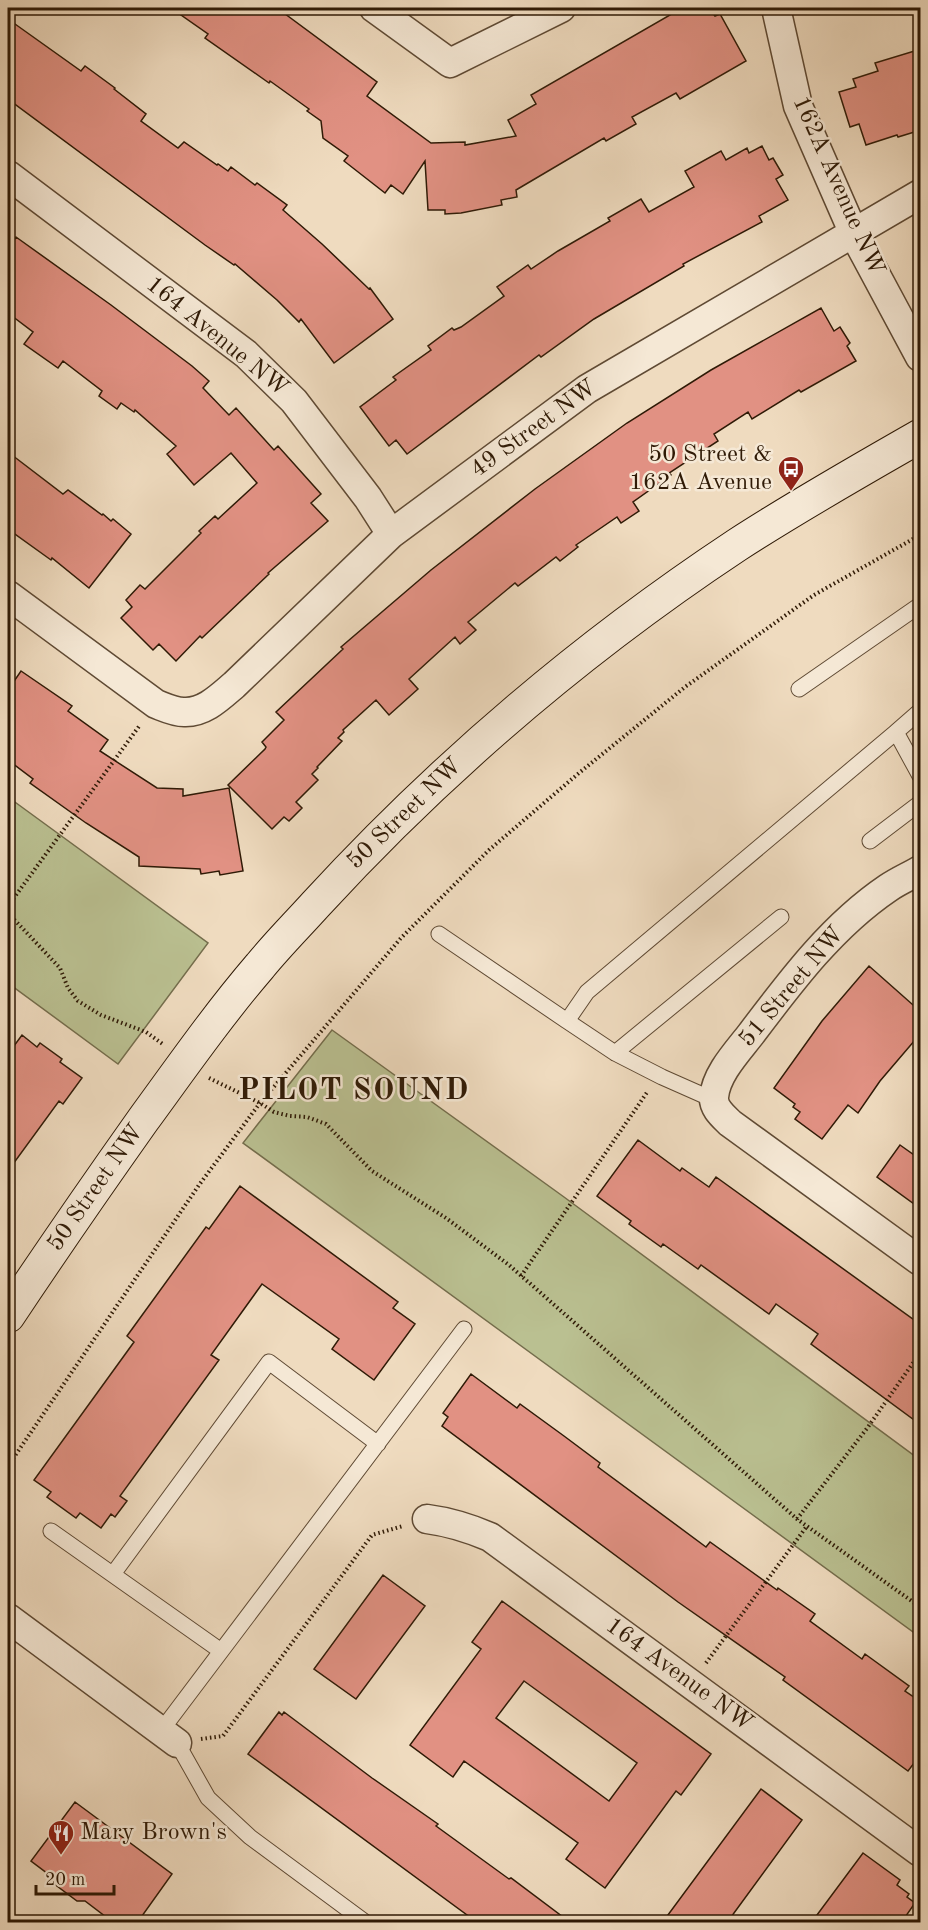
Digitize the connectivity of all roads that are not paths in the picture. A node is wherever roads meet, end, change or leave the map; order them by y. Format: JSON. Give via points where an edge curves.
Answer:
{"nodes":[{"id":1,"x":374,"y":8,"type":"edge"},
{"id":2,"x":561,"y":8,"type":"edge"},
{"id":3,"x":776,"y":8,"type":"edge"},
{"id":4,"x":8,"y":175,"type":"edge"},
{"id":5,"x":921,"y":194,"type":"edge"},
{"id":6,"x":854,"y":234,"type":"junction"},
{"id":7,"x":921,"y":357,"type":"edge"},
{"id":8,"x":921,"y":436,"type":"edge"},
{"id":9,"x":391,"y":534,"type":"junction"},
{"id":10,"x":8,"y":595,"type":"edge"},
{"id":11,"x":921,"y":605,"type":"edge"},
{"id":12,"x":799,"y":689,"type":"dead end"},
{"id":13,"x":921,"y":711,"type":"edge"},
{"id":14,"x":896,"y":732,"type":"junction"},
{"id":15,"x":921,"y":776,"type":"edge"},
{"id":16,"x":921,"y":803,"type":"edge"},
{"id":17,"x":870,"y":841,"type":"dead end"},
{"id":18,"x":921,"y":870,"type":"edge"},
{"id":19,"x":781,"y":917,"type":"dead end"},
{"id":20,"x":439,"y":934,"type":"dead end"},
{"id":21,"x":567,"y":1021,"type":"junction"},
{"id":22,"x":615,"y":1053,"type":"junction"},
{"id":23,"x":714,"y":1100,"type":"junction"},
{"id":24,"x":921,"y":1261,"type":"edge"},
{"id":25,"x":8,"y":1316,"type":"edge"},
{"id":26,"x":465,"y":1329,"type":"dead end"},
{"id":27,"x":378,"y":1444,"type":"junction"},
{"id":28,"x":426,"y":1519,"type":"road end"},
{"id":29,"x":51,"y":1531,"type":"dead end"},
{"id":30,"x":113,"y":1575,"type":"junction"},
{"id":31,"x":8,"y":1618,"type":"edge"},
{"id":32,"x":221,"y":1651,"type":"junction"},
{"id":33,"x":169,"y":1737,"type":"junction"},
{"id":34,"x":921,"y":1852,"type":"edge"},
{"id":35,"x":365,"y":1923,"type":"edge"}],
"edges":[{"from":1,"to":2,"type":"street","via":[[450,63]]},
{"from":3,"to":6,"type":"street","name":"162A Avenue NW","via":[[798,106]]},
{"from":4,"to":9,"type":"street","name":"164 Avenue NW","via":[[246,354],[294,401]]},
{"from":5,"to":6,"type":"street","name":"49 Street NW"},
{"from":6,"to":7,"type":"street","name":"162A Avenue NW"},
{"from":6,"to":9,"type":"street","name":"49 Street NW","via":[[587,389]]},
{"from":8,"to":25,"type":"main road","name":"50 Street NW","via":[[737,545],[629,621],[447,771],[331,888],[253,974],[185,1062]]},
{"from":9,"to":10,"type":"street","name":"49 Street NW","via":[[215,702],[184,712],[156,704]]},
{"from":11,"to":12,"type":"lane"},
{"from":13,"to":14,"type":"lane"},
{"from":14,"to":15,"type":"lane"},
{"from":14,"to":21,"type":"lane","via":[[586,992]]},
{"from":16,"to":17,"type":"lane"},
{"from":18,"to":23,"type":"street","name":"51 Street NW","via":[[889,888],[813,955],[730,1062],[716,1086]]},
{"from":19,"to":22,"type":"lane"},
{"from":20,"to":21,"type":"lane"},
{"from":21,"to":22,"type":"lane"},
{"from":22,"to":23,"type":"lane"},
{"from":23,"to":24,"type":"street","via":[[730,1123]]},
{"from":26,"to":27,"type":"lane"},
{"from":27,"to":30,"type":"lane","via":[[269,1362]]},
{"from":27,"to":32,"type":"lane"},
{"from":28,"to":34,"type":"street","name":"164 Avenue NW","via":[[447,1521],[490,1537]]},
{"from":29,"to":30,"type":"lane"},
{"from":30,"to":32,"type":"lane"},
{"from":31,"to":33,"type":"street"},
{"from":32,"to":33,"type":"lane"},
{"from":33,"to":35,"type":"lane","via":[[208,1798],[250,1837]]}]}
